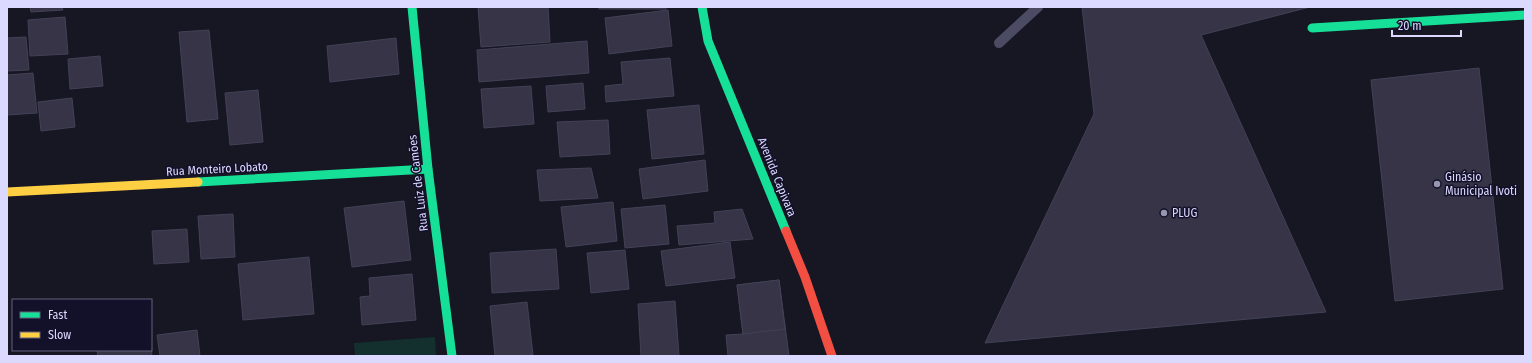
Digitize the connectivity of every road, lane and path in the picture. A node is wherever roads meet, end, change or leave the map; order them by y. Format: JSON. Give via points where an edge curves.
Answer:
{"nodes":[{"id":1,"x":412,"y":7,"type":"edge"},
{"id":2,"x":702,"y":7,"type":"edge"},
{"id":3,"x":1038,"y":7,"type":"edge"},
{"id":4,"x":1525,"y":15,"type":"edge"},
{"id":5,"x":1312,"y":28,"type":"dead end"},
{"id":6,"x":999,"y":43,"type":"dead end"},
{"id":7,"x":428,"y":169,"type":"junction"},
{"id":8,"x":7,"y":192,"type":"edge"},
{"id":9,"x":452,"y":356,"type":"edge"},
{"id":10,"x":832,"y":356,"type":"edge"}],
"edges":[{"from":1,"to":7,"type":"street","name":"Rua Luiz de Camões"},
{"from":2,"to":10,"type":"street","name":"Avenida Capivara","via":[[708,41],[806,277]]},
{"from":3,"to":6,"type":"lane"},
{"from":4,"to":5,"type":"street"},
{"from":7,"to":8,"type":"street","name":"Rua Monteiro Lobato"},
{"from":7,"to":9,"type":"street","name":"Rua Luiz de Camões"}]}
